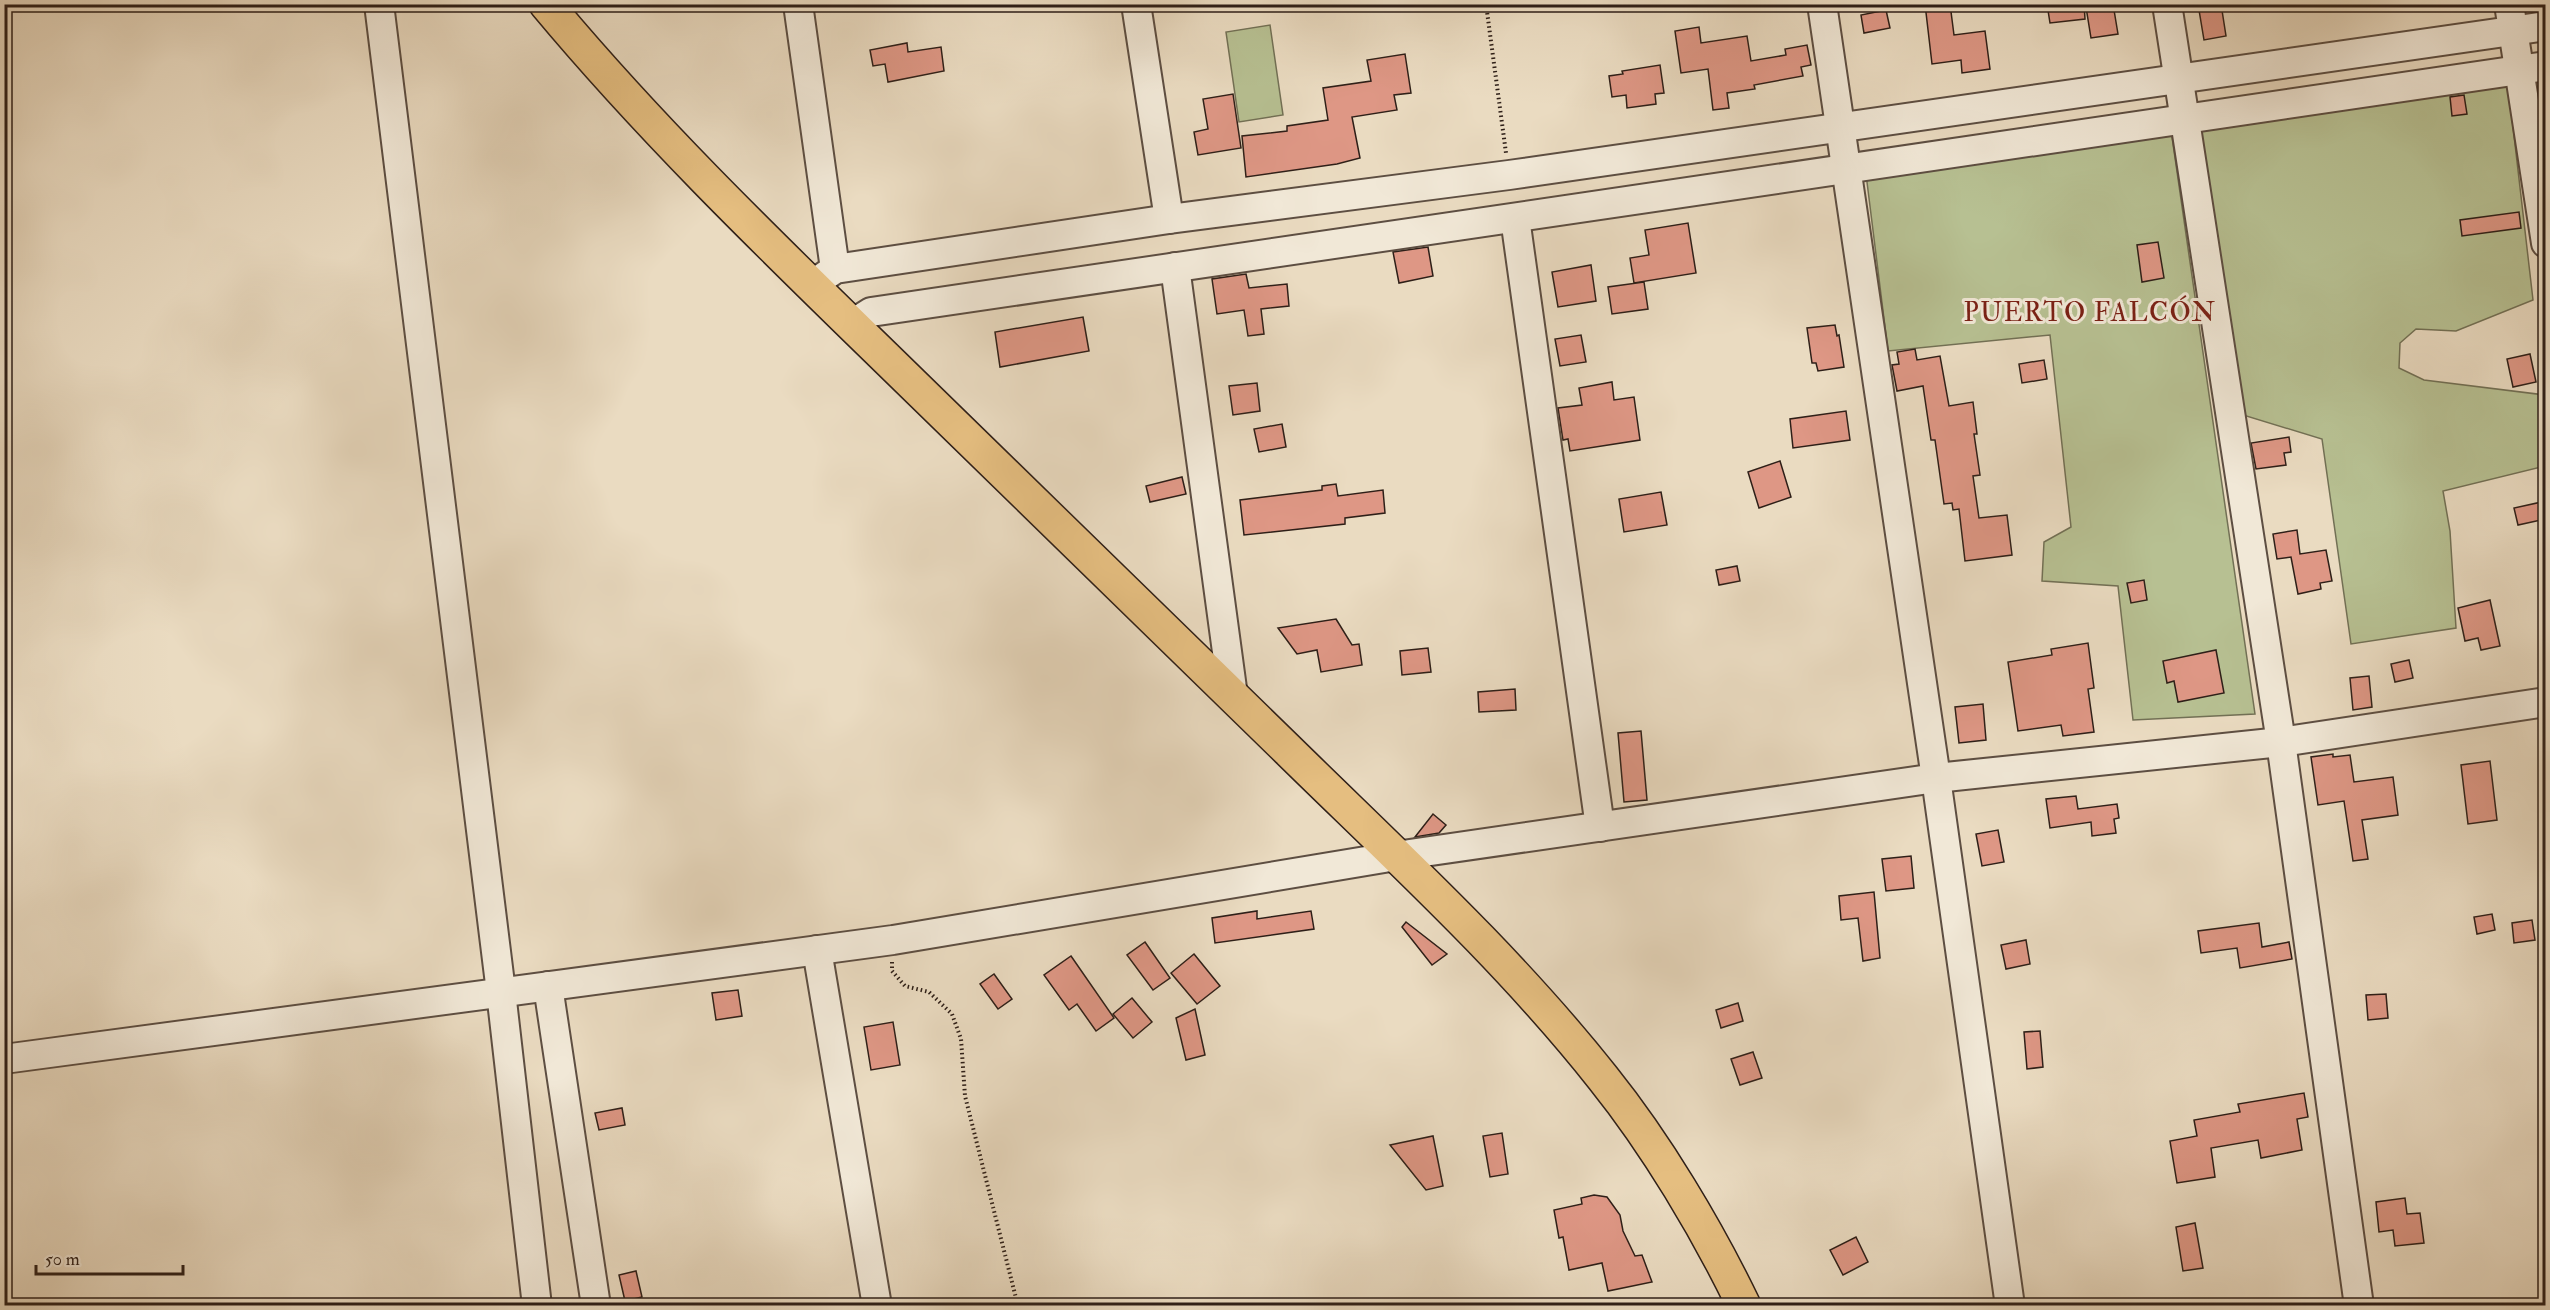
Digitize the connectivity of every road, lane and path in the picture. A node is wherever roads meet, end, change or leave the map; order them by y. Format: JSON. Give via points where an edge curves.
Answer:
{"nodes":[{"id":1,"x":379,"y":4,"type":"edge"},
{"id":2,"x":546,"y":4,"type":"edge"},
{"id":3,"x":798,"y":4,"type":"edge"},
{"id":4,"x":1136,"y":4,"type":"edge"},
{"id":5,"x":1486,"y":4,"type":"edge"},
{"id":6,"x":1822,"y":4,"type":"edge"},
{"id":7,"x":2167,"y":4,"type":"edge"},
{"id":8,"x":2511,"y":18,"type":"edge"},
{"id":9,"x":2546,"y":26,"type":"edge"},
{"id":10,"x":2532,"y":68,"type":"edge"},
{"id":11,"x":2178,"y":79,"type":"junction"},
{"id":12,"x":2185,"y":119,"type":"junction"},
{"id":13,"x":1841,"y":127,"type":"junction"},
{"id":14,"x":1847,"y":169,"type":"junction"},
{"id":15,"x":1509,"y":175,"type":"junction"},
{"id":16,"x":1515,"y":218,"type":"junction"},
{"id":17,"x":1169,"y":219,"type":"junction"},
{"id":18,"x":2546,"y":243,"type":"edge"},
{"id":19,"x":1175,"y":267,"type":"junction"},
{"id":20,"x":823,"y":277,"type":"junction"},
{"id":21,"x":852,"y":324,"type":"junction"},
{"id":22,"x":1233,"y":696,"type":"junction"},
{"id":23,"x":2546,"y":702,"type":"edge"},
{"id":24,"x":2281,"y":742,"type":"junction"},
{"id":25,"x":1936,"y":778,"type":"junction"},
{"id":26,"x":1600,"y":826,"type":"junction"},
{"id":27,"x":1396,"y":856,"type":"junction"},
{"id":28,"x":893,"y":940,"type":"junction"},
{"id":29,"x":818,"y":950,"type":"junction"},
{"id":30,"x":548,"y":986,"type":"junction"},
{"id":31,"x":501,"y":992,"type":"junction"},
{"id":32,"x":4,"y":1059,"type":"edge"},
{"id":33,"x":537,"y":1305,"type":"edge"},
{"id":34,"x":596,"y":1305,"type":"edge"},
{"id":35,"x":878,"y":1305,"type":"edge"},
{"id":36,"x":1018,"y":1305,"type":"edge"},
{"id":37,"x":1744,"y":1305,"type":"edge"},
{"id":38,"x":2010,"y":1305,"type":"edge"},
{"id":39,"x":2359,"y":1305,"type":"edge"}],
"edges":[{"from":1,"to":31,"type":"street"},
{"from":2,"to":20,"type":"highway","via":[[724,199]]},
{"from":3,"to":20,"type":"street"},
{"from":4,"to":17,"type":"street"},
{"from":5,"to":15,"type":"path"},
{"from":6,"to":13,"type":"street"},
{"from":7,"to":11,"type":"street"},
{"from":8,"to":9,"type":"street"},
{"from":8,"to":10,"type":"street"},
{"from":8,"to":11,"type":"street"},
{"from":10,"to":12,"type":"street"},
{"from":10,"to":18,"type":"street"},
{"from":11,"to":12,"type":"street"},
{"from":11,"to":13,"type":"street"},
{"from":12,"to":14,"type":"street"},
{"from":12,"to":24,"type":"street"},
{"from":13,"to":14,"type":"street"},
{"from":13,"to":15,"type":"street"},
{"from":14,"to":16,"type":"street"},
{"from":14,"to":25,"type":"street"},
{"from":15,"to":17,"type":"street"},
{"from":16,"to":19,"type":"street"},
{"from":16,"to":26,"type":"street"},
{"from":17,"to":20,"type":"street"},
{"from":19,"to":21,"type":"street","via":[[871,312]]},
{"from":19,"to":22,"type":"street"},
{"from":20,"to":21,"type":"highway"},
{"from":21,"to":22,"type":"highway"},
{"from":22,"to":27,"type":"highway"},
{"from":23,"to":24,"type":"street"},
{"from":24,"to":25,"type":"street"},
{"from":24,"to":39,"type":"street"},
{"from":25,"to":26,"type":"street"},
{"from":25,"to":38,"type":"street"},
{"from":26,"to":27,"type":"street"},
{"from":27,"to":28,"type":"street"},
{"from":27,"to":37,"type":"highway","via":[[1521,982],[1604,1079],[1651,1144]]},
{"from":28,"to":29,"type":"street"},
{"from":28,"to":36,"type":"path","via":[[892,971],[905,986],[928,992],[952,1014],[961,1039],[964,1096]]},
{"from":29,"to":30,"type":"street"},
{"from":29,"to":35,"type":"street"},
{"from":30,"to":31,"type":"street"},
{"from":30,"to":34,"type":"street"},
{"from":31,"to":32,"type":"street"},
{"from":31,"to":33,"type":"street"}]}
